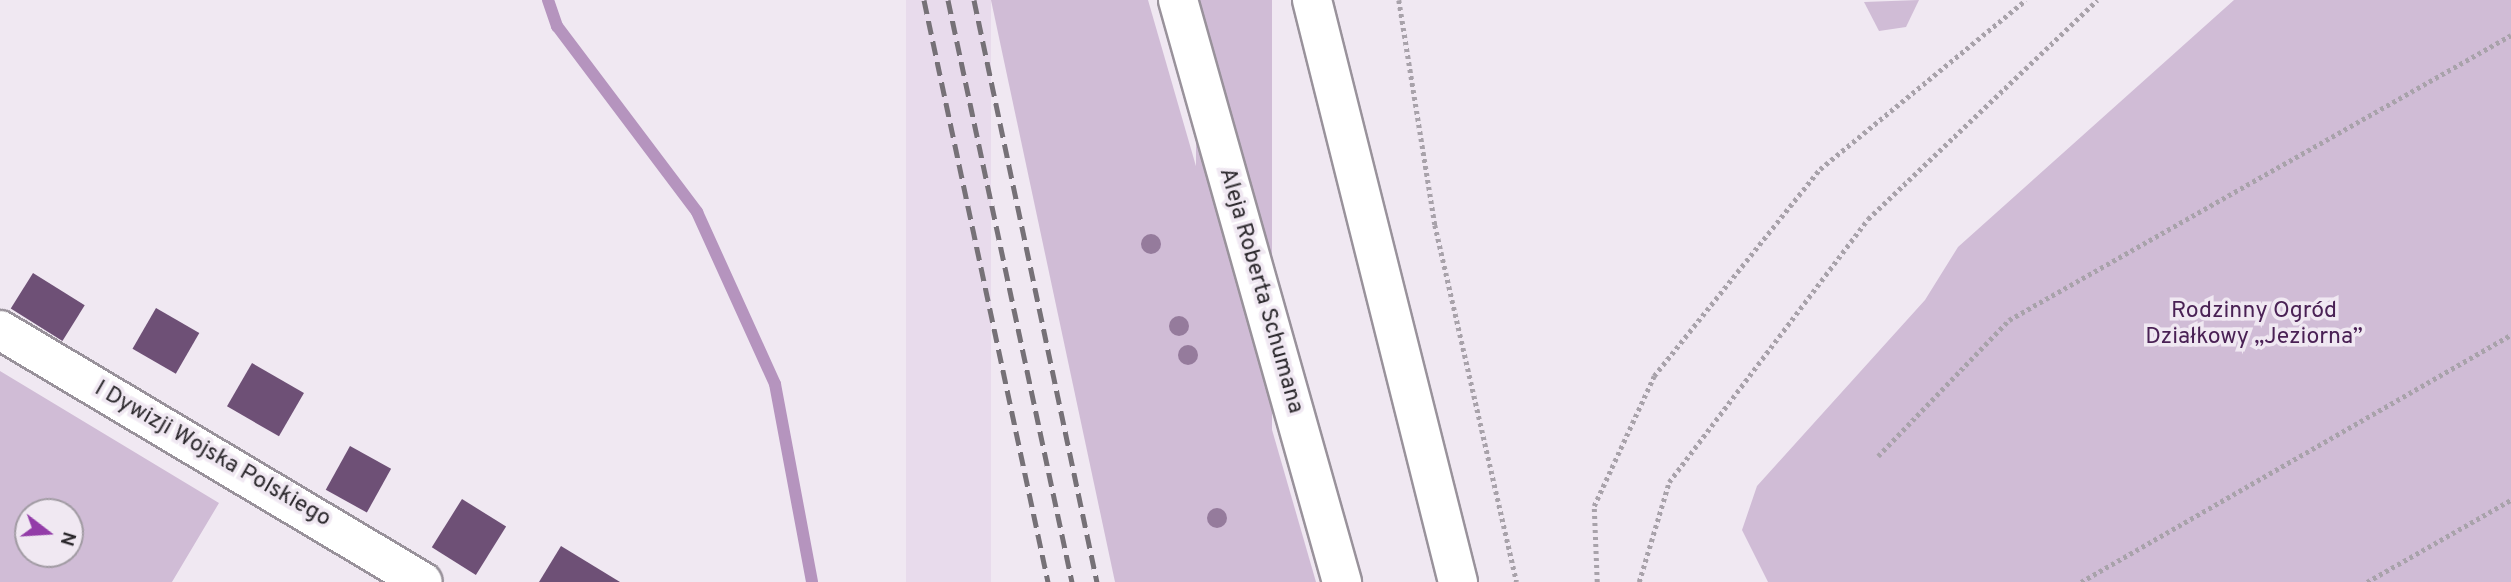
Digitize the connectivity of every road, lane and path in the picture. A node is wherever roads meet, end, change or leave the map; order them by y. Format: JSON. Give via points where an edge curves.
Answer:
{"nodes":[{"id":1,"x":1178,"y":0,"type":"edge"},
{"id":2,"x":1312,"y":0,"type":"edge"},
{"id":3,"x":1399,"y":0,"type":"edge"},
{"id":4,"x":2025,"y":0,"type":"edge"},
{"id":5,"x":2097,"y":0,"type":"edge"},
{"id":6,"x":2511,"y":35,"type":"edge"},
{"id":7,"x":0,"y":330,"type":"edge"},
{"id":8,"x":2511,"y":335,"type":"edge"},
{"id":9,"x":1878,"y":456,"type":"dead end"},
{"id":10,"x":2511,"y":500,"type":"edge"},
{"id":11,"x":422,"y":582,"type":"edge"},
{"id":12,"x":1342,"y":582,"type":"edge"},
{"id":13,"x":1458,"y":582,"type":"edge"},
{"id":14,"x":1517,"y":582,"type":"edge"},
{"id":15,"x":1597,"y":582,"type":"edge"},
{"id":16,"x":1639,"y":582,"type":"edge"},
{"id":17,"x":2081,"y":582,"type":"edge"},
{"id":18,"x":2367,"y":582,"type":"edge"}],
"edges":[{"from":1,"to":12,"type":"main road","name":"Aleja Roberta Schumana"},
{"from":2,"to":13,"type":"main road"},
{"from":3,"to":14,"type":"path","via":[[1434,225]]},
{"from":4,"to":15,"type":"path","via":[[1820,169],[1654,376],[1594,506]]},
{"from":5,"to":16,"type":"path","via":[[1868,219],[1670,482]]},
{"from":6,"to":9,"type":"path","via":[[2008,320]]},
{"from":7,"to":11,"type":"main road","name":"I Dywizji Wojska Polskiego"},
{"from":8,"to":17,"type":"path"},
{"from":10,"to":18,"type":"path"}]}
